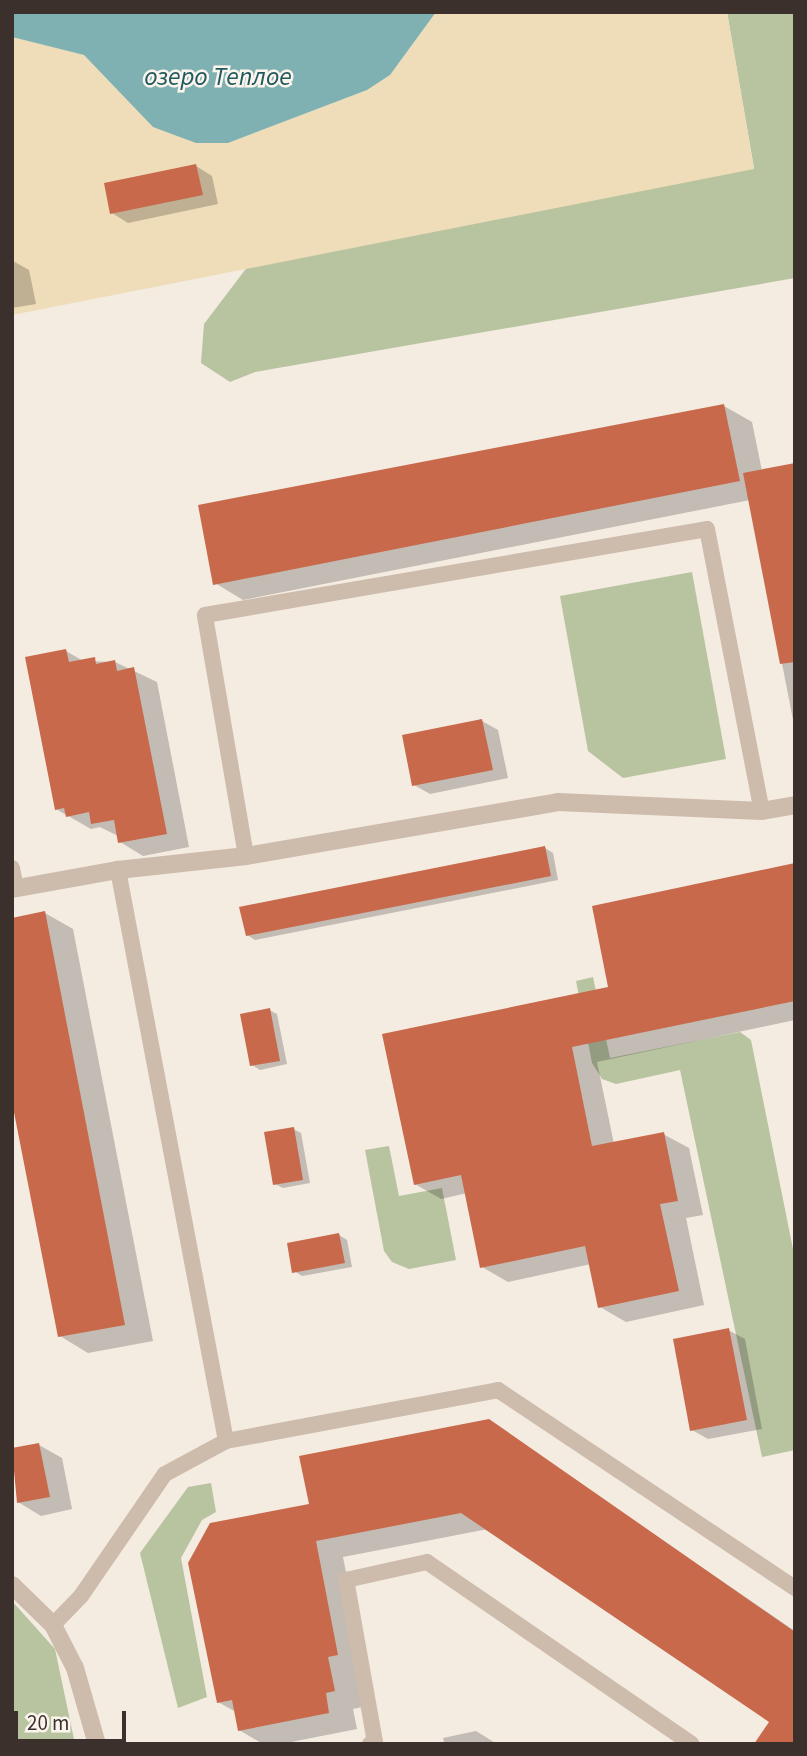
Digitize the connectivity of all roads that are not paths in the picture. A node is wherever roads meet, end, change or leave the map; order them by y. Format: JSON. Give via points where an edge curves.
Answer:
{"nodes":[{"id":1,"x":795,"y":805,"type":"edge"},
{"id":2,"x":762,"y":811,"type":"junction"},
{"id":3,"x":246,"y":856,"type":"junction"},
{"id":4,"x":12,"y":868,"type":"edge"},
{"id":5,"x":118,"y":870,"type":"junction"},
{"id":6,"x":14,"y":888,"type":"edge"},
{"id":7,"x":226,"y":1441,"type":"junction"},
{"id":8,"x":12,"y":1585,"type":"edge"},
{"id":9,"x":795,"y":1588,"type":"edge"},
{"id":10,"x":53,"y":1625,"type":"junction"},
{"id":11,"x":97,"y":1744,"type":"edge"},
{"id":12,"x":370,"y":1744,"type":"edge"},
{"id":13,"x":692,"y":1744,"type":"edge"}],
"edges":[{"from":1,"to":2,"type":"street"},
{"from":2,"to":3,"type":"street","via":[[558,802]]},
{"from":2,"to":3,"type":"lane","via":[[707,529],[205,615]]},
{"from":3,"to":5,"type":"street"},
{"from":4,"to":6,"type":"lane"},
{"from":5,"to":6,"type":"street"},
{"from":5,"to":7,"type":"lane"},
{"from":7,"to":9,"type":"lane","via":[[498,1390]]},
{"from":7,"to":10,"type":"lane","via":[[165,1474],[82,1596]]},
{"from":8,"to":10,"type":"street"},
{"from":10,"to":11,"type":"street","via":[[75,1668]]},
{"from":12,"to":13,"type":"lane","via":[[375,1742],[346,1580],[427,1562]]}]}
